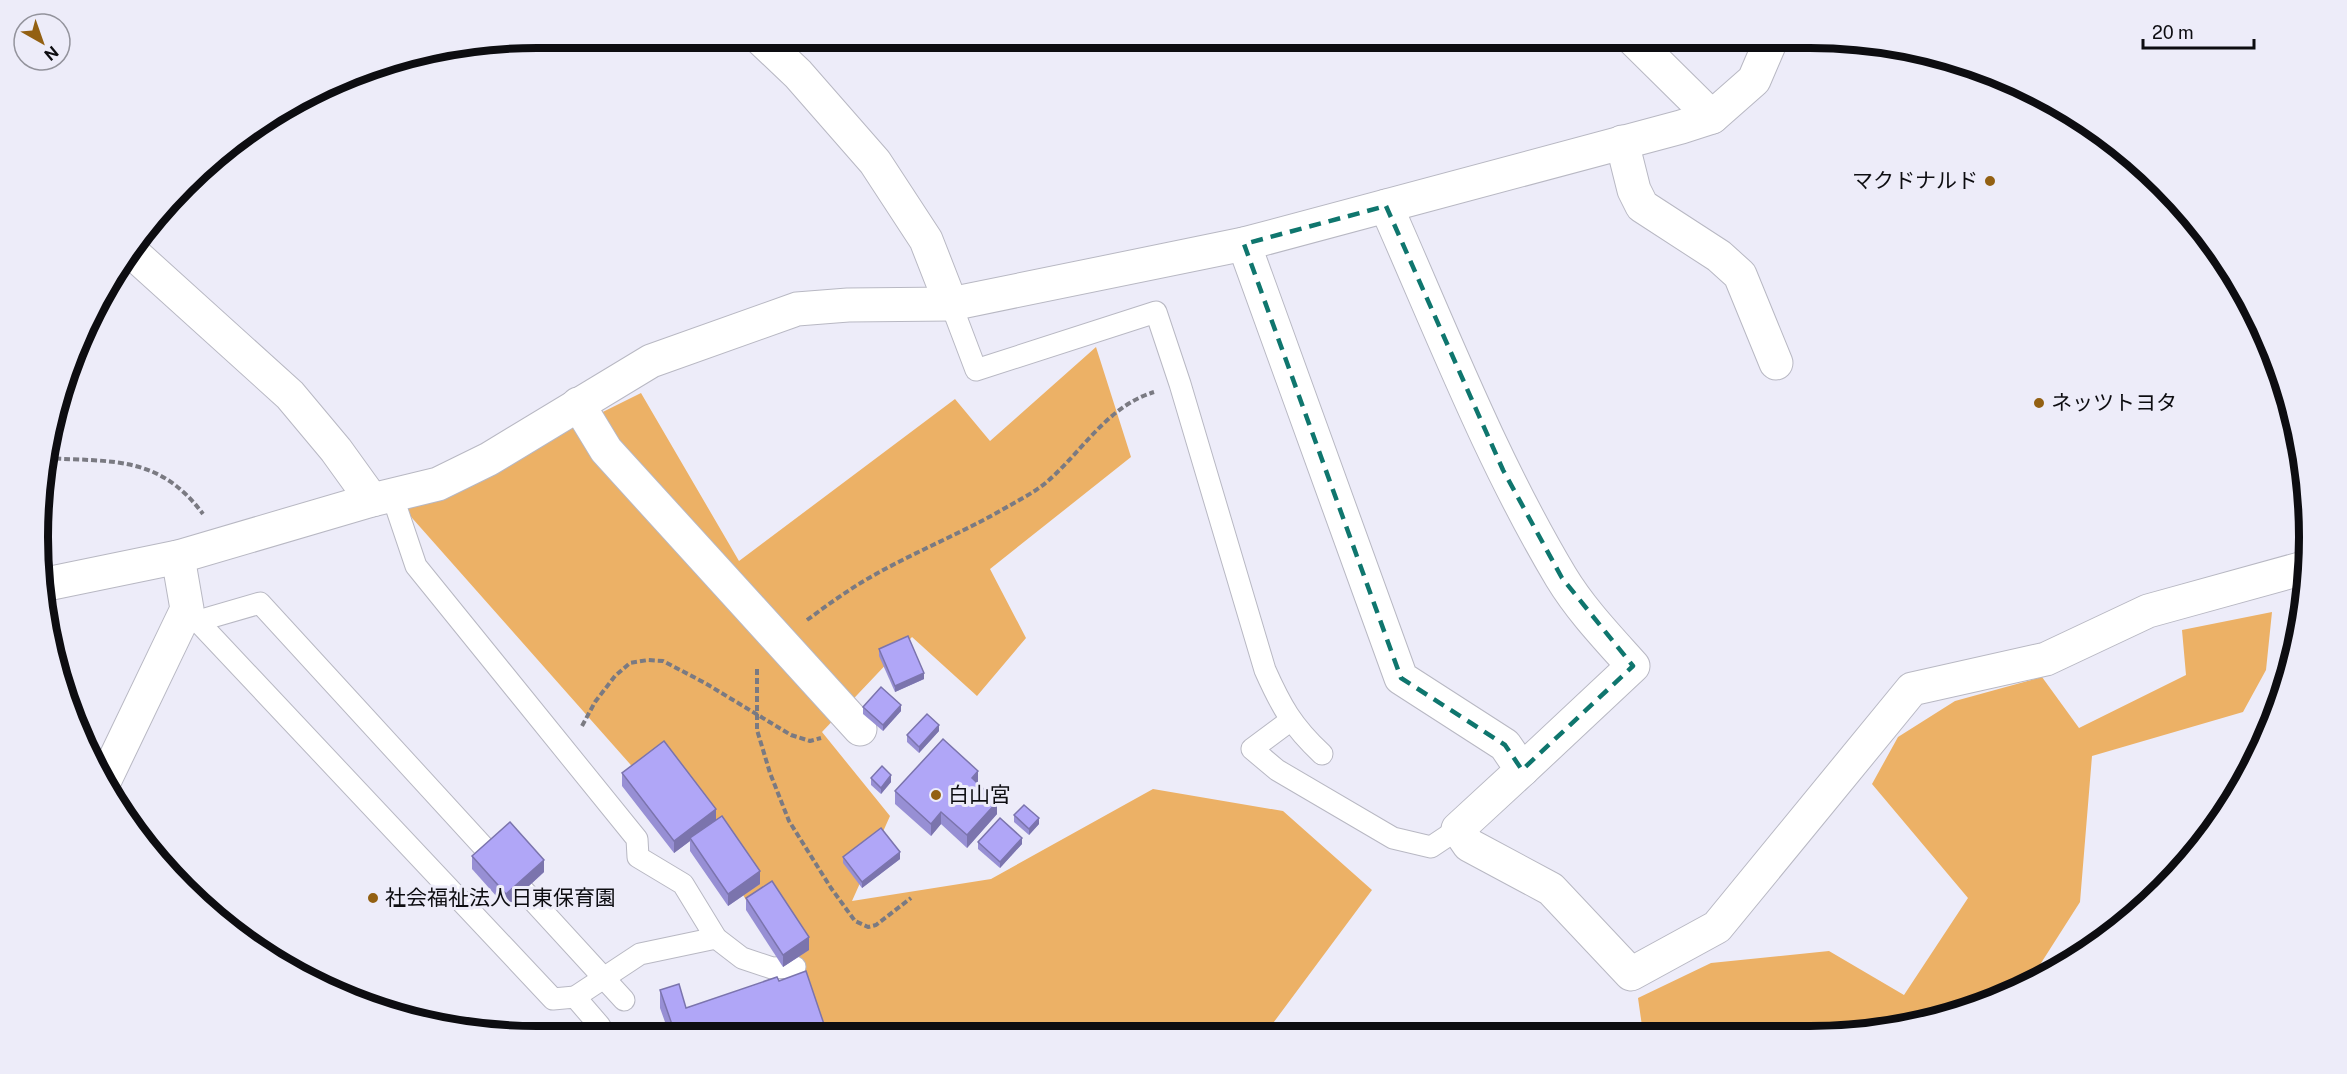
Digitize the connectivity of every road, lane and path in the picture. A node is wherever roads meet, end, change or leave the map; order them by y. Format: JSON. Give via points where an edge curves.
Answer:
{"nodes":[{"id":1,"x":771,"y":48,"type":"edge"},
{"id":2,"x":1642,"y":48,"type":"edge"},
{"id":3,"x":1768,"y":48,"type":"edge"},
{"id":4,"x":1712,"y":117,"type":"junction"},
{"id":5,"x":1622,"y":142,"type":"junction"},
{"id":6,"x":1386,"y":206,"type":"junction"},
{"id":7,"x":1244,"y":244,"type":"junction"},
{"id":8,"x":136,"y":256,"type":"edge"},
{"id":9,"x":951,"y":304,"type":"junction"},
{"id":10,"x":1776,"y":363,"type":"dead end"},
{"id":11,"x":1180,"y":384,"type":"junction"},
{"id":12,"x":578,"y":404,"type":"junction"},
{"id":13,"x":54,"y":459,"type":"edge"},
{"id":14,"x":382,"y":498,"type":"junction"},
{"id":15,"x":225,"y":544,"type":"junction"},
{"id":16,"x":178,"y":557,"type":"junction"},
{"id":17,"x":2298,"y":570,"type":"edge"},
{"id":18,"x":50,"y":583,"type":"edge"},
{"id":19,"x":192,"y":615,"type":"junction"},
{"id":20,"x":778,"y":639,"type":"junction"},
{"id":21,"x":757,"y":716,"type":"junction"},
{"id":22,"x":1291,"y":720,"type":"junction"},
{"id":23,"x":854,"y":722,"type":"joint"},
{"id":24,"x":1322,"y":754,"type":"dead end"},
{"id":25,"x":571,"y":758,"type":"junction"},
{"id":26,"x":1522,"y":770,"type":"junction"},
{"id":27,"x":109,"y":772,"type":"edge"},
{"id":28,"x":1458,"y":829,"type":"junction"},
{"id":29,"x":911,"y":898,"type":"dead end"},
{"id":30,"x":716,"y":938,"type":"junction"},
{"id":31,"x":795,"y":967,"type":"edge"},
{"id":32,"x":603,"y":979,"type":"junction"},
{"id":33,"x":575,"y":997,"type":"junction"},
{"id":34,"x":624,"y":1000,"type":"dead end"},
{"id":35,"x":600,"y":1026,"type":"dead end"}],
"edges":[{"from":1,"to":9,"type":"street","via":[[876,162],[926,240]]},
{"from":2,"to":4,"type":"street"},
{"from":3,"to":4,"type":"street","via":[[1754,80]]},
{"from":4,"to":5,"type":"street"},
{"from":5,"to":6,"type":"street"},
{"from":5,"to":10,"type":"street","via":[[1642,206],[1719,256],[1740,275]]},
{"from":6,"to":7,"type":"street"},
{"from":6,"to":26,"type":"street","via":[[1508,480],[1580,605],[1633,666]]},
{"from":7,"to":9,"type":"street"},
{"from":7,"to":26,"type":"street","via":[[1401,678],[1505,745]]},
{"from":8,"to":14,"type":"street","via":[[290,395]]},
{"from":9,"to":11,"type":"lane","via":[[976,370],[1156,312]]},
{"from":9,"to":12,"type":"street","via":[[797,309],[651,360]]},
{"from":11,"to":20,"type":"path","via":[[1126,405],[1097,429],[1048,481],[1025,496],[971,528],[875,574]]},
{"from":11,"to":22,"type":"lane","via":[[1265,670]]},
{"from":12,"to":14,"type":"street","via":[[489,459],[438,484]]},
{"from":12,"to":20,"type":"street","via":[[606,450]]},
{"from":13,"to":15,"type":"path","via":[[127,463],[155,471],[199,509]]},
{"from":14,"to":15,"type":"street"},
{"from":14,"to":25,"type":"lane","via":[[416,566]]},
{"from":15,"to":16,"type":"street"},
{"from":16,"to":18,"type":"street"},
{"from":16,"to":19,"type":"street"},
{"from":17,"to":28,"type":"street","via":[[2148,611],[2046,659],[1912,689],[1717,927],[1631,974],[1551,889],[1469,845]]},
{"from":19,"to":27,"type":"street"},
{"from":19,"to":32,"type":"lane","via":[[260,603]]},
{"from":19,"to":33,"type":"lane","via":[[553,999]]},
{"from":20,"to":21,"type":"path","via":[[759,655]]},
{"from":20,"to":23,"type":"street"},
{"from":21,"to":23,"type":"path","via":[[790,735],[810,741]]},
{"from":21,"to":25,"type":"path","via":[[663,661],[630,663],[595,702],[584,720]]},
{"from":21,"to":29,"type":"path","via":[[770,773],[789,821],[855,921],[868,927],[876,925]]},
{"from":22,"to":24,"type":"lane"},
{"from":22,"to":28,"type":"lane","via":[[1252,748],[1277,770],[1393,838],[1431,847]]},
{"from":25,"to":30,"type":"lane","via":[[637,839],[638,857],[683,884]]},
{"from":26,"to":28,"type":"street"},
{"from":30,"to":31,"type":"lane","via":[[742,957],[772,968]]},
{"from":30,"to":32,"type":"lane","via":[[640,954]]},
{"from":32,"to":33,"type":"lane"},
{"from":32,"to":34,"type":"lane"},
{"from":33,"to":35,"type":"lane"}]}
